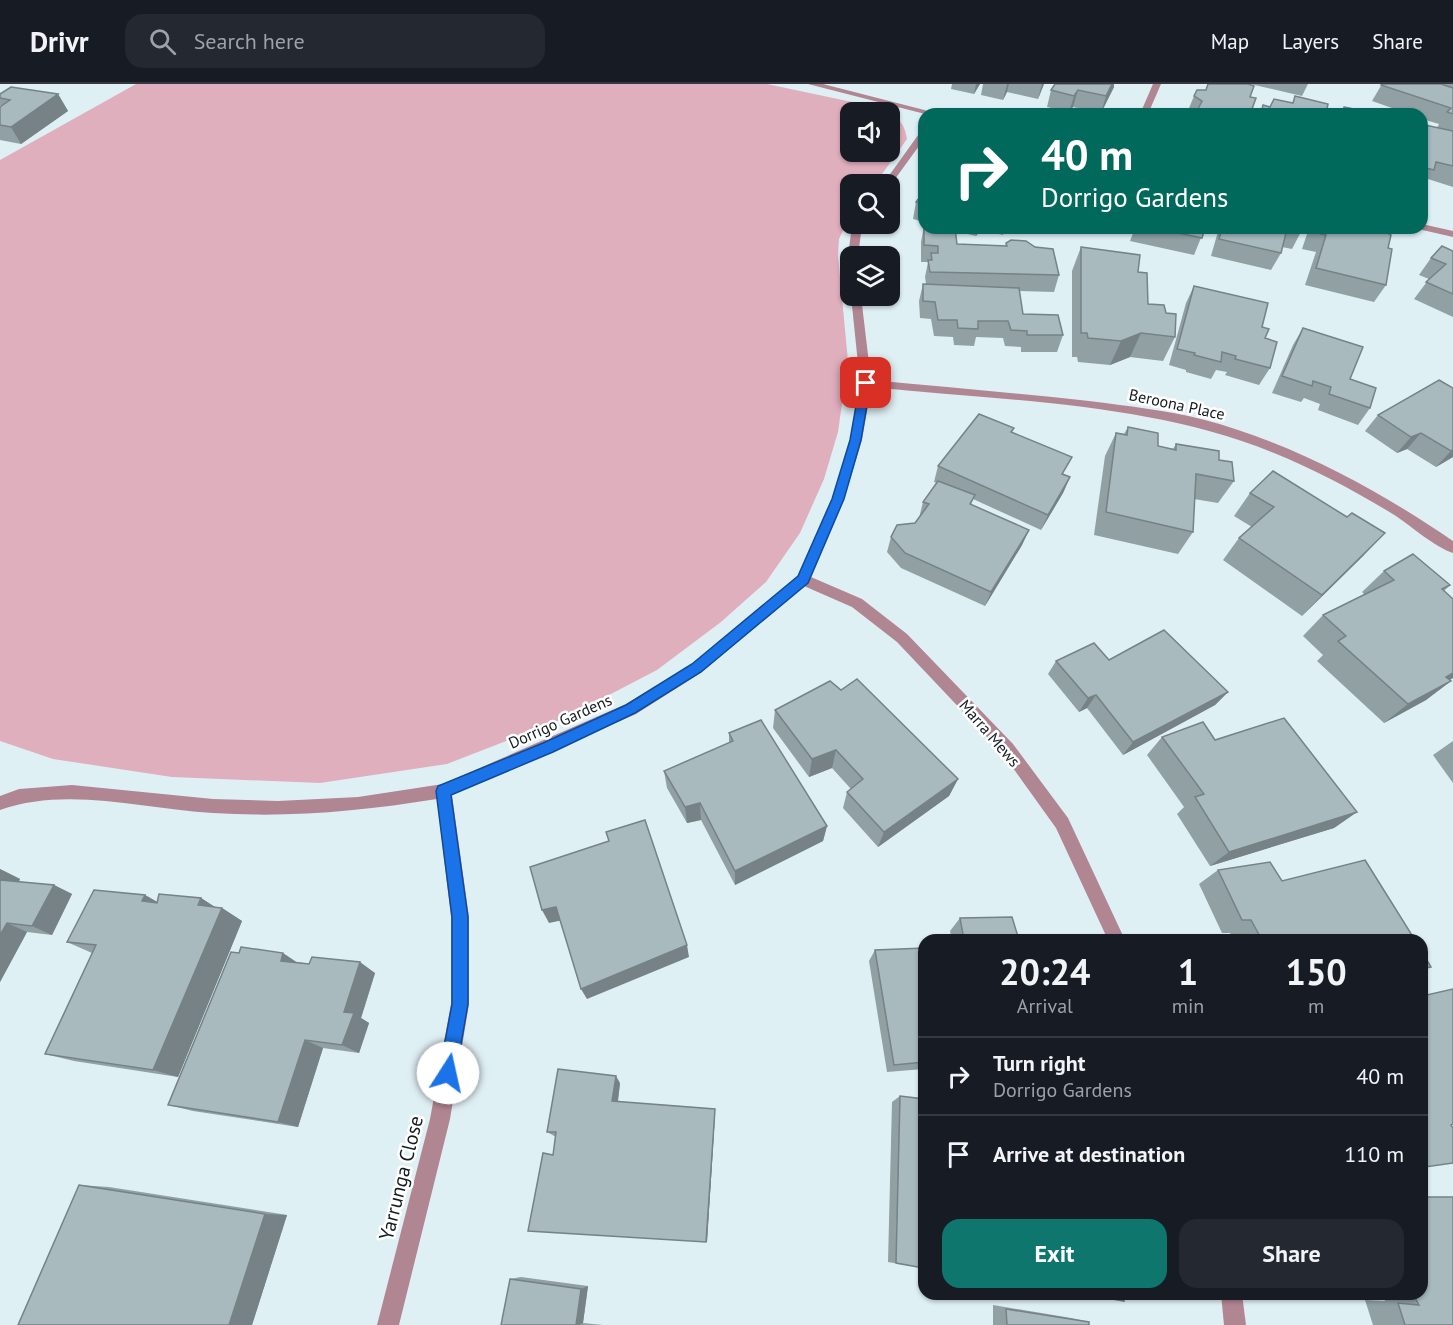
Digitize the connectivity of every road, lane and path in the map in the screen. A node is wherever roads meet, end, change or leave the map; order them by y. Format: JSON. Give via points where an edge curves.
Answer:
{"nodes":[{"id":1,"x":812,"y":84,"type":"edge"},
{"id":2,"x":1157,"y":84,"type":"edge"},
{"id":3,"x":1147,"y":108,"type":"edge"},
{"id":4,"x":918,"y":110,"type":"edge"},
{"id":5,"x":918,"y":141,"type":"edge"},
{"id":6,"x":894,"y":174,"type":"edge"},
{"id":7,"x":1428,"y":228,"type":"edge"},
{"id":8,"x":1453,"y":234,"type":"edge"},
{"id":9,"x":857,"y":306,"type":"edge"},
{"id":10,"x":866,"y":383,"type":"junction"},
{"id":11,"x":1453,"y":548,"type":"edge"},
{"id":12,"x":803,"y":579,"type":"junction"},
{"id":13,"x":444,"y":791,"type":"junction"},
{"id":14,"x":0,"y":803,"type":"edge"},
{"id":15,"x":1114,"y":934,"type":"edge"},
{"id":16,"x":1232,"y":1300,"type":"edge"},
{"id":17,"x":387,"y":1325,"type":"edge"},
{"id":18,"x":1235,"y":1325,"type":"edge"}],
"edges":[{"from":1,"to":4,"type":"street"},
{"from":2,"to":3,"type":"street"},
{"from":5,"to":6,"type":"street"},
{"from":7,"to":8,"type":"street"},
{"from":9,"to":10,"type":"street","name":"Dorrigo Gardens"},
{"from":10,"to":11,"type":"street","name":"Beroona Place","via":[[1065,402],[1217,428],[1293,455],[1367,494]]},
{"from":10,"to":12,"type":"street","name":"Dorrigo Gardens","via":[[856,440],[838,499]]},
{"from":12,"to":13,"type":"street","name":"Dorrigo Gardens","via":[[697,668],[631,709]]},
{"from":12,"to":15,"type":"street","name":"Marra Mews","via":[[857,603],[902,638],[1008,749],[1062,823]]},
{"from":13,"to":14,"type":"street","name":"Dorrigo Gardens","via":[[358,804],[278,808],[213,806],[72,792],[19,796]]},
{"from":13,"to":17,"type":"street","name":"Yarrunga Close","via":[[460,917],[460,1004],[440,1119]]},
{"from":16,"to":18,"type":"street"}]}
